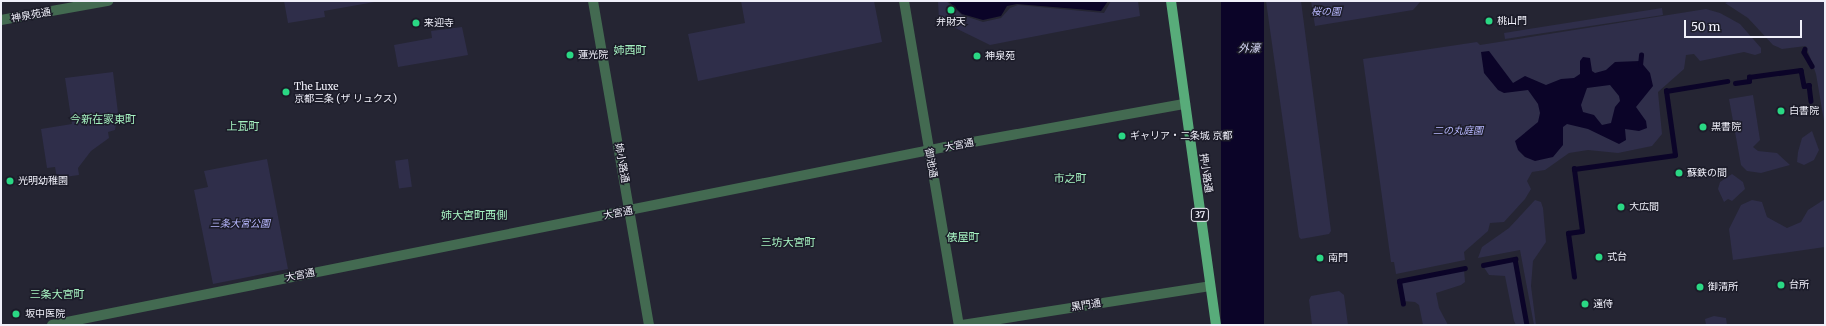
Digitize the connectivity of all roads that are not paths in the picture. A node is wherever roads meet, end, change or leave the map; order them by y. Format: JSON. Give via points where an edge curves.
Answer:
{"nodes":[{"id":1,"x":108,"y":1,"type":"edge"},
{"id":2,"x":593,"y":1,"type":"edge"},
{"id":3,"x":904,"y":1,"type":"edge"},
{"id":4,"x":1171,"y":1,"type":"edge"},
{"id":5,"x":1,"y":20,"type":"edge"},
{"id":6,"x":1185,"y":104,"type":"junction"},
{"id":7,"x":929,"y":151,"type":"junction"},
{"id":8,"x":631,"y":210,"type":"junction"},
{"id":9,"x":1210,"y":286,"type":"junction"},
{"id":10,"x":52,"y":325,"type":"edge"},
{"id":11,"x":649,"y":325,"type":"edge"},
{"id":12,"x":960,"y":325,"type":"edge"},
{"id":13,"x":1216,"y":325,"type":"edge"}],
"edges":[{"from":1,"to":5,"type":"street","name":"神泉苑通"},
{"from":2,"to":8,"type":"street","name":"姉小路通"},
{"from":3,"to":7,"type":"street","name":"御池通"},
{"from":4,"to":6,"type":"main road","name":"押小路通","number":"37"},
{"from":6,"to":7,"type":"street","name":"大宮通"},
{"from":6,"to":9,"type":"main road","name":"押小路通","number":"37"},
{"from":7,"to":8,"type":"street","name":"大宮通"},
{"from":7,"to":12,"type":"street","name":"御池通"},
{"from":8,"to":10,"type":"street","name":"大宮通"},
{"from":8,"to":11,"type":"street","name":"姉小路通"},
{"from":9,"to":12,"type":"street","name":"黒門通"},
{"from":9,"to":13,"type":"main road","name":"押小路通","number":"37"}]}
